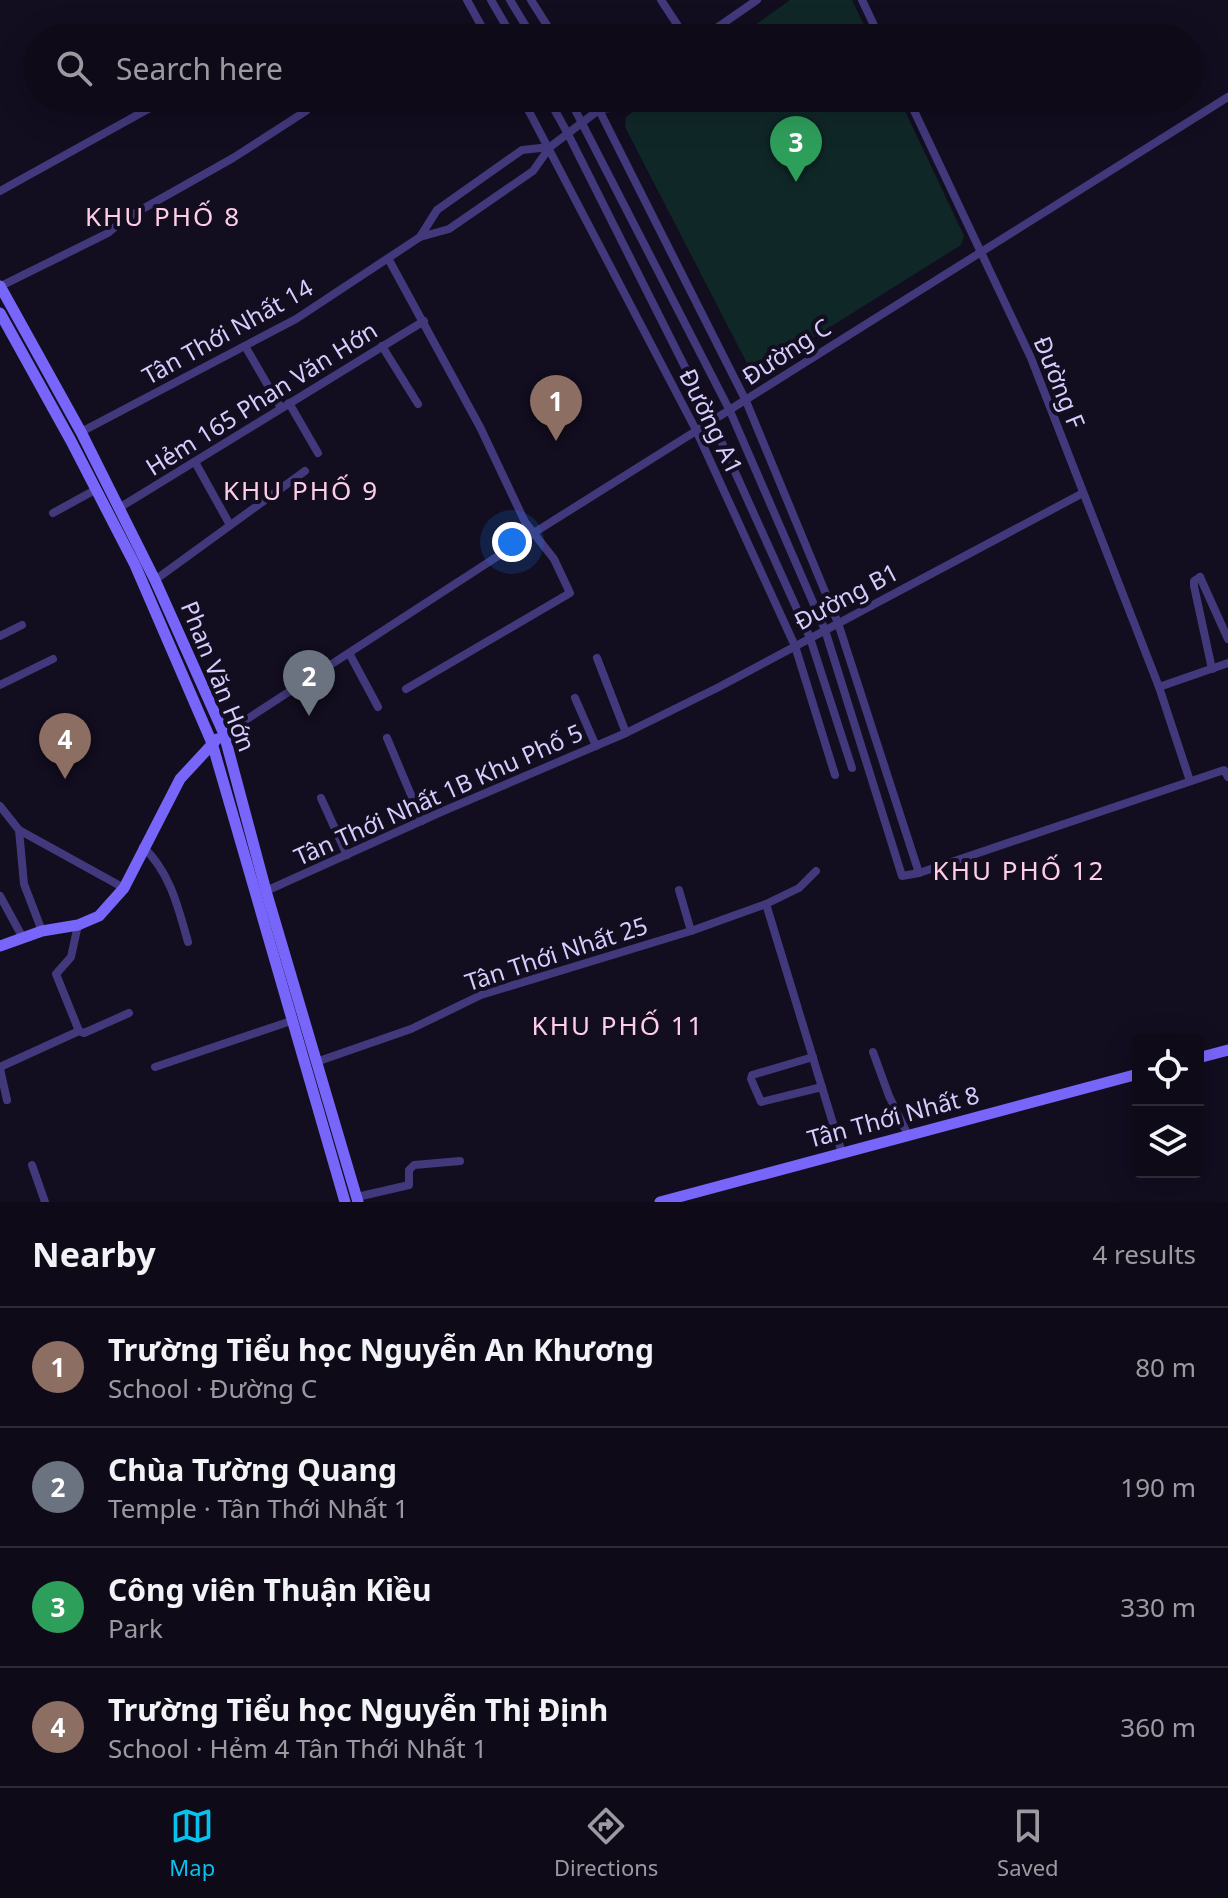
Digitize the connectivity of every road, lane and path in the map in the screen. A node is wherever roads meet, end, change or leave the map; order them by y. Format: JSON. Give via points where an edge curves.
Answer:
{"nodes":[{"id":1,"x":467,"y":0,"type":"edge"},
{"id":2,"x":491,"y":0,"type":"edge"},
{"id":3,"x":510,"y":0,"type":"edge"},
{"id":4,"x":531,"y":0,"type":"edge"},
{"id":5,"x":661,"y":0,"type":"edge"},
{"id":6,"x":757,"y":0,"type":"edge"},
{"id":7,"x":862,"y":0,"type":"edge"},
{"id":8,"x":480,"y":24,"type":"edge"},
{"id":9,"x":505,"y":24,"type":"edge"},
{"id":10,"x":525,"y":24,"type":"edge"},
{"id":11,"x":546,"y":24,"type":"edge"},
{"id":12,"x":677,"y":24,"type":"edge"},
{"id":13,"x":722,"y":24,"type":"edge"},
{"id":14,"x":873,"y":24,"type":"edge"},
{"id":15,"x":1228,"y":97,"type":"edge"},
{"id":16,"x":143,"y":112,"type":"edge"},
{"id":17,"x":304,"y":112,"type":"edge"},
{"id":18,"x":530,"y":112,"type":"edge"},
{"id":19,"x":556,"y":112,"type":"edge"},
{"id":20,"x":578,"y":112,"type":"edge"},
{"id":21,"x":596,"y":112,"type":"edge"},
{"id":22,"x":602,"y":112,"type":"edge"},
{"id":23,"x":915,"y":112,"type":"edge"},
{"id":24,"x":584,"y":122,"type":"junction"},
{"id":25,"x":568,"y":134,"type":"junction"},
{"id":26,"x":550,"y":147,"type":"junction"},
{"id":27,"x":0,"y":191,"type":"edge"},
{"id":28,"x":420,"y":237,"type":"junction"},
{"id":29,"x":980,"y":252,"type":"junction"},
{"id":30,"x":389,"y":260,"type":"junction"},
{"id":31,"x":0,"y":286,"type":"edge"},
{"id":32,"x":0,"y":313,"type":"edge"},
{"id":33,"x":424,"y":321,"type":"junction"},
{"id":34,"x":245,"y":346,"type":"junction"},
{"id":35,"x":382,"y":346,"type":"junction"},
{"id":36,"x":746,"y":401,"type":"junction"},
{"id":37,"x":418,"y":404,"type":"dead end"},
{"id":38,"x":285,"y":406,"type":"junction"},
{"id":39,"x":730,"y":411,"type":"junction"},
{"id":40,"x":712,"y":421,"type":"junction"},
{"id":41,"x":696,"y":430,"type":"junction"},
{"id":42,"x":81,"y":432,"type":"junction"},
{"id":43,"x":318,"y":453,"type":"dead end"},
{"id":44,"x":195,"y":462,"type":"junction"},
{"id":45,"x":305,"y":471,"type":"dead end"},
{"id":46,"x":95,"y":490,"type":"junction"},
{"id":47,"x":1083,"y":493,"type":"junction"},
{"id":48,"x":119,"y":508,"type":"junction"},
{"id":49,"x":53,"y":513,"type":"dead end"},
{"id":50,"x":230,"y":525,"type":"junction"},
{"id":51,"x":532,"y":534,"type":"junction"},
{"id":52,"x":155,"y":580,"type":"junction"},
{"id":53,"x":838,"y":623,"type":"junction"},
{"id":54,"x":22,"y":625,"type":"dead end"},
{"id":55,"x":825,"y":630,"type":"junction"},
{"id":56,"x":0,"y":636,"type":"edge"},
{"id":57,"x":810,"y":638,"type":"junction"},
{"id":58,"x":1228,"y":639,"type":"edge"},
{"id":59,"x":795,"y":646,"type":"junction"},
{"id":60,"x":349,"y":653,"type":"junction"},
{"id":61,"x":597,"y":658,"type":"dead end"},
{"id":62,"x":53,"y":659,"type":"dead end"},
{"id":63,"x":1228,"y":663,"type":"edge"},
{"id":64,"x":1212,"y":669,"type":"junction"},
{"id":65,"x":0,"y":685,"type":"edge"},
{"id":66,"x":1159,"y":687,"type":"junction"},
{"id":67,"x":406,"y":689,"type":"dead end"},
{"id":68,"x":575,"y":698,"type":"dead end"},
{"id":69,"x":378,"y":707,"type":"dead end"},
{"id":70,"x":626,"y":733,"type":"junction"},
{"id":71,"x":224,"y":734,"type":"junction"},
{"id":72,"x":387,"y":738,"type":"dead end"},
{"id":73,"x":212,"y":743,"type":"junction"},
{"id":74,"x":596,"y":746,"type":"junction"},
{"id":75,"x":852,"y":768,"type":"dead end"},
{"id":76,"x":835,"y":775,"type":"dead end"},
{"id":77,"x":1228,"y":777,"type":"edge"},
{"id":78,"x":1190,"y":781,"type":"junction"},
{"id":79,"x":321,"y":798,"type":"dead end"},
{"id":80,"x":0,"y":806,"type":"edge"},
{"id":81,"x":422,"y":821,"type":"junction"},
{"id":82,"x":19,"y":830,"type":"junction"},
{"id":83,"x":143,"y":847,"type":"junction"},
{"id":84,"x":347,"y":855,"type":"junction"},
{"id":85,"x":816,"y":871,"type":"dead end"},
{"id":86,"x":919,"y":873,"type":"junction"},
{"id":87,"x":124,"y":888,"type":"junction"},
{"id":88,"x":679,"y":890,"type":"dead end"},
{"id":89,"x":266,"y":891,"type":"junction"},
{"id":90,"x":0,"y":896,"type":"edge"},
{"id":91,"x":766,"y":904,"type":"junction"},
{"id":92,"x":78,"y":925,"type":"junction"},
{"id":93,"x":42,"y":931,"type":"junction"},
{"id":94,"x":691,"y":931,"type":"junction"},
{"id":95,"x":23,"y":938,"type":"junction"},
{"id":96,"x":188,"y":942,"type":"dead end"},
{"id":97,"x":0,"y":946,"type":"edge"},
{"id":98,"x":129,"y":1013,"type":"dead end"},
{"id":99,"x":291,"y":1021,"type":"junction"},
{"id":100,"x":79,"y":1031,"type":"junction"},
{"id":101,"x":1228,"y":1050,"type":"edge"},
{"id":102,"x":873,"y":1052,"type":"dead end"},
{"id":103,"x":1204,"y":1056,"type":"edge"},
{"id":104,"x":813,"y":1057,"type":"junction"},
{"id":105,"x":316,"y":1062,"type":"junction"},
{"id":106,"x":155,"y":1067,"type":"dead end"},
{"id":107,"x":0,"y":1068,"type":"edge"},
{"id":108,"x":1132,"y":1076,"type":"edge"},
{"id":109,"x":822,"y":1087,"type":"junction"},
{"id":110,"x":7,"y":1100,"type":"dead end"},
{"id":111,"x":908,"y":1135,"type":"junction"},
{"id":112,"x":842,"y":1153,"type":"junction"},
{"id":113,"x":460,"y":1161,"type":"dead end"},
{"id":114,"x":32,"y":1165,"type":"dead end"},
{"id":115,"x":358,"y":1200,"type":"edge"},
{"id":116,"x":45,"y":1202,"type":"edge"},
{"id":117,"x":345,"y":1202,"type":"edge"},
{"id":118,"x":660,"y":1202,"type":"edge"}],
"edges":[{"from":1,"to":8,"type":"street"},
{"from":2,"to":9,"type":"street"},
{"from":3,"to":10,"type":"street"},
{"from":4,"to":11,"type":"street"},
{"from":5,"to":12,"type":"street"},
{"from":6,"to":13,"type":"street"},
{"from":7,"to":14,"type":"street"},
{"from":15,"to":29,"type":"street","name":"Đường C"},
{"from":16,"to":27,"type":"street"},
{"from":17,"to":31,"type":"street","via":[[108,233]]},
{"from":18,"to":26,"type":"street","name":"Đường A1"},
{"from":19,"to":25,"type":"street","name":"Đường A1"},
{"from":20,"to":24,"type":"street","name":"Đường A1"},
{"from":21,"to":24,"type":"street"},
{"from":22,"to":36,"type":"street","name":"Đường A1"},
{"from":23,"to":29,"type":"street","name":"Đường F"},
{"from":24,"to":25,"type":"street"},
{"from":24,"to":39,"type":"street","name":"Đường A1"},
{"from":25,"to":26,"type":"street"},
{"from":25,"to":40,"type":"street","name":"Đường A1"},
{"from":26,"to":28,"type":"street","via":[[533,171],[449,229]]},
{"from":26,"to":28,"type":"street","via":[[522,150],[437,210]]},
{"from":26,"to":41,"type":"street","name":"Đường A1"},
{"from":28,"to":30,"type":"street","name":"Tân Thới Nhất 14"},
{"from":29,"to":36,"type":"street","name":"Đường C"},
{"from":29,"to":47,"type":"street","name":"Đường F","via":[[1031,358]]},
{"from":30,"to":33,"type":"street"},
{"from":30,"to":34,"type":"street","name":"Tân Thới Nhất 14"},
{"from":31,"to":42,"type":"main road","name":"Phan Văn Hớn"},
{"from":32,"to":46,"type":"main road","name":"Phan Văn Hớn"},
{"from":33,"to":35,"type":"street","name":"Hẻm 165 Phan Văn Hớn"},
{"from":33,"to":51,"type":"street"},
{"from":34,"to":38,"type":"street"},
{"from":34,"to":42,"type":"street","name":"Tân Thới Nhất 14"},
{"from":35,"to":37,"type":"street"},
{"from":35,"to":38,"type":"street","name":"Hẻm 165 Phan Văn Hớn"},
{"from":36,"to":39,"type":"street","name":"Đường C"},
{"from":36,"to":53,"type":"street","name":"Đường A1"},
{"from":38,"to":43,"type":"street"},
{"from":38,"to":44,"type":"street","name":"Hẻm 165 Phan Văn Hớn"},
{"from":39,"to":40,"type":"street","name":"Đường C"},
{"from":39,"to":55,"type":"street","name":"Đường A1"},
{"from":40,"to":41,"type":"street","name":"Đường C"},
{"from":40,"to":57,"type":"street","name":"Đường A1"},
{"from":41,"to":51,"type":"street","name":"Đường C"},
{"from":41,"to":59,"type":"street","name":"Đường A1"},
{"from":42,"to":48,"type":"main road","name":"Phan Văn Hớn"},
{"from":44,"to":48,"type":"street","name":"Hẻm 165 Phan Văn Hớn"},
{"from":44,"to":50,"type":"street"},
{"from":45,"to":50,"type":"street"},
{"from":46,"to":49,"type":"street"},
{"from":46,"to":73,"type":"main road","name":"Phan Văn Hớn","via":[[155,608]]},
{"from":47,"to":53,"type":"street","name":"Đường B1"},
{"from":47,"to":66,"type":"street","name":"Đường F"},
{"from":48,"to":52,"type":"main road","name":"Phan Văn Hớn"},
{"from":50,"to":52,"type":"street"},
{"from":51,"to":60,"type":"street","name":"Đường C"},
{"from":51,"to":67,"type":"street","via":[[554,559],[570,593]]},
{"from":52,"to":71,"type":"main road","name":"Phan Văn Hớn"},
{"from":53,"to":55,"type":"street","name":"Đường B1"},
{"from":53,"to":86,"type":"street","name":"Đường A1"},
{"from":54,"to":56,"type":"street"},
{"from":55,"to":57,"type":"street","name":"Đường B1"},
{"from":55,"to":86,"type":"street","name":"Đường A1","via":[[902,876]]},
{"from":57,"to":59,"type":"street","name":"Đường B1"},
{"from":57,"to":75,"type":"street","name":"Đường A1"},
{"from":58,"to":64,"type":"street","via":[[1200,577],[1194,586]]},
{"from":59,"to":70,"type":"street","name":"Đường B1"},
{"from":59,"to":76,"type":"street","name":"Đường A1"},
{"from":60,"to":69,"type":"street"},
{"from":60,"to":71,"type":"street","name":"Đường C"},
{"from":61,"to":70,"type":"street"},
{"from":62,"to":65,"type":"street"},
{"from":63,"to":64,"type":"street"},
{"from":64,"to":66,"type":"street"},
{"from":66,"to":78,"type":"street","name":"Đường F"},
{"from":68,"to":74,"type":"street"},
{"from":70,"to":74,"type":"street","name":"Tân Thới Nhất 1B Khu Phố 5"},
{"from":71,"to":73,"type":"main road"},
{"from":71,"to":89,"type":"main road","name":"Phan Văn Hớn"},
{"from":72,"to":81,"type":"street"},
{"from":73,"to":83,"type":"main road","via":[[180,779]]},
{"from":73,"to":99,"type":"main road","name":"Phan Văn Hớn"},
{"from":74,"to":81,"type":"street","name":"Tân Thới Nhất 1B Khu Phố 5"},
{"from":77,"to":78,"type":"street","via":[[1224,770]]},
{"from":78,"to":86,"type":"street"},
{"from":79,"to":84,"type":"street"},
{"from":80,"to":82,"type":"street"},
{"from":81,"to":84,"type":"street","name":"Tân Thới Nhất 1B Khu Phố 5"},
{"from":82,"to":87,"type":"street"},
{"from":82,"to":93,"type":"street","via":[[24,884]]},
{"from":83,"to":87,"type":"main road"},
{"from":83,"to":96,"type":"street","via":[[175,893]]},
{"from":84,"to":89,"type":"street","name":"Tân Thới Nhất 1B Khu Phố 5"},
{"from":85,"to":91,"type":"street","name":"Tân Thới Nhất 25","via":[[799,888]]},
{"from":87,"to":92,"type":"main road","via":[[99,916]]},
{"from":88,"to":94,"type":"street"},
{"from":89,"to":105,"type":"main road","name":"Phan Văn Hớn"},
{"from":90,"to":95,"type":"street"},
{"from":91,"to":94,"type":"street","name":"Tân Thới Nhất 25"},
{"from":91,"to":104,"type":"street"},
{"from":92,"to":93,"type":"main road"},
{"from":92,"to":100,"type":"street","via":[[71,957],[56,974]]},
{"from":93,"to":95,"type":"main road"},
{"from":94,"to":105,"type":"street","name":"Tân Thới Nhất 25","via":[[481,995],[411,1029]]},
{"from":95,"to":97,"type":"main road"},
{"from":98,"to":100,"type":"street"},
{"from":99,"to":106,"type":"street"},
{"from":99,"to":117,"type":"main road","name":"Phan Văn Hớn"},
{"from":100,"to":107,"type":"street"},
{"from":101,"to":103,"type":"main road"},
{"from":102,"to":111,"type":"street"},
{"from":104,"to":109,"type":"street"},
{"from":104,"to":109,"type":"street","via":[[751,1079],[761,1102]]},
{"from":105,"to":115,"type":"main road","name":"Phan Văn Hớn"},
{"from":107,"to":110,"type":"street"},
{"from":108,"to":111,"type":"main road","name":"Tân Thới Nhất 8"},
{"from":109,"to":112,"type":"street"},
{"from":111,"to":112,"type":"main road","name":"Tân Thới Nhất 8"},
{"from":112,"to":118,"type":"main road","name":"Tân Thới Nhất 8"},
{"from":113,"to":115,"type":"street","via":[[414,1165],[409,1185]]},
{"from":114,"to":116,"type":"street"}]}
